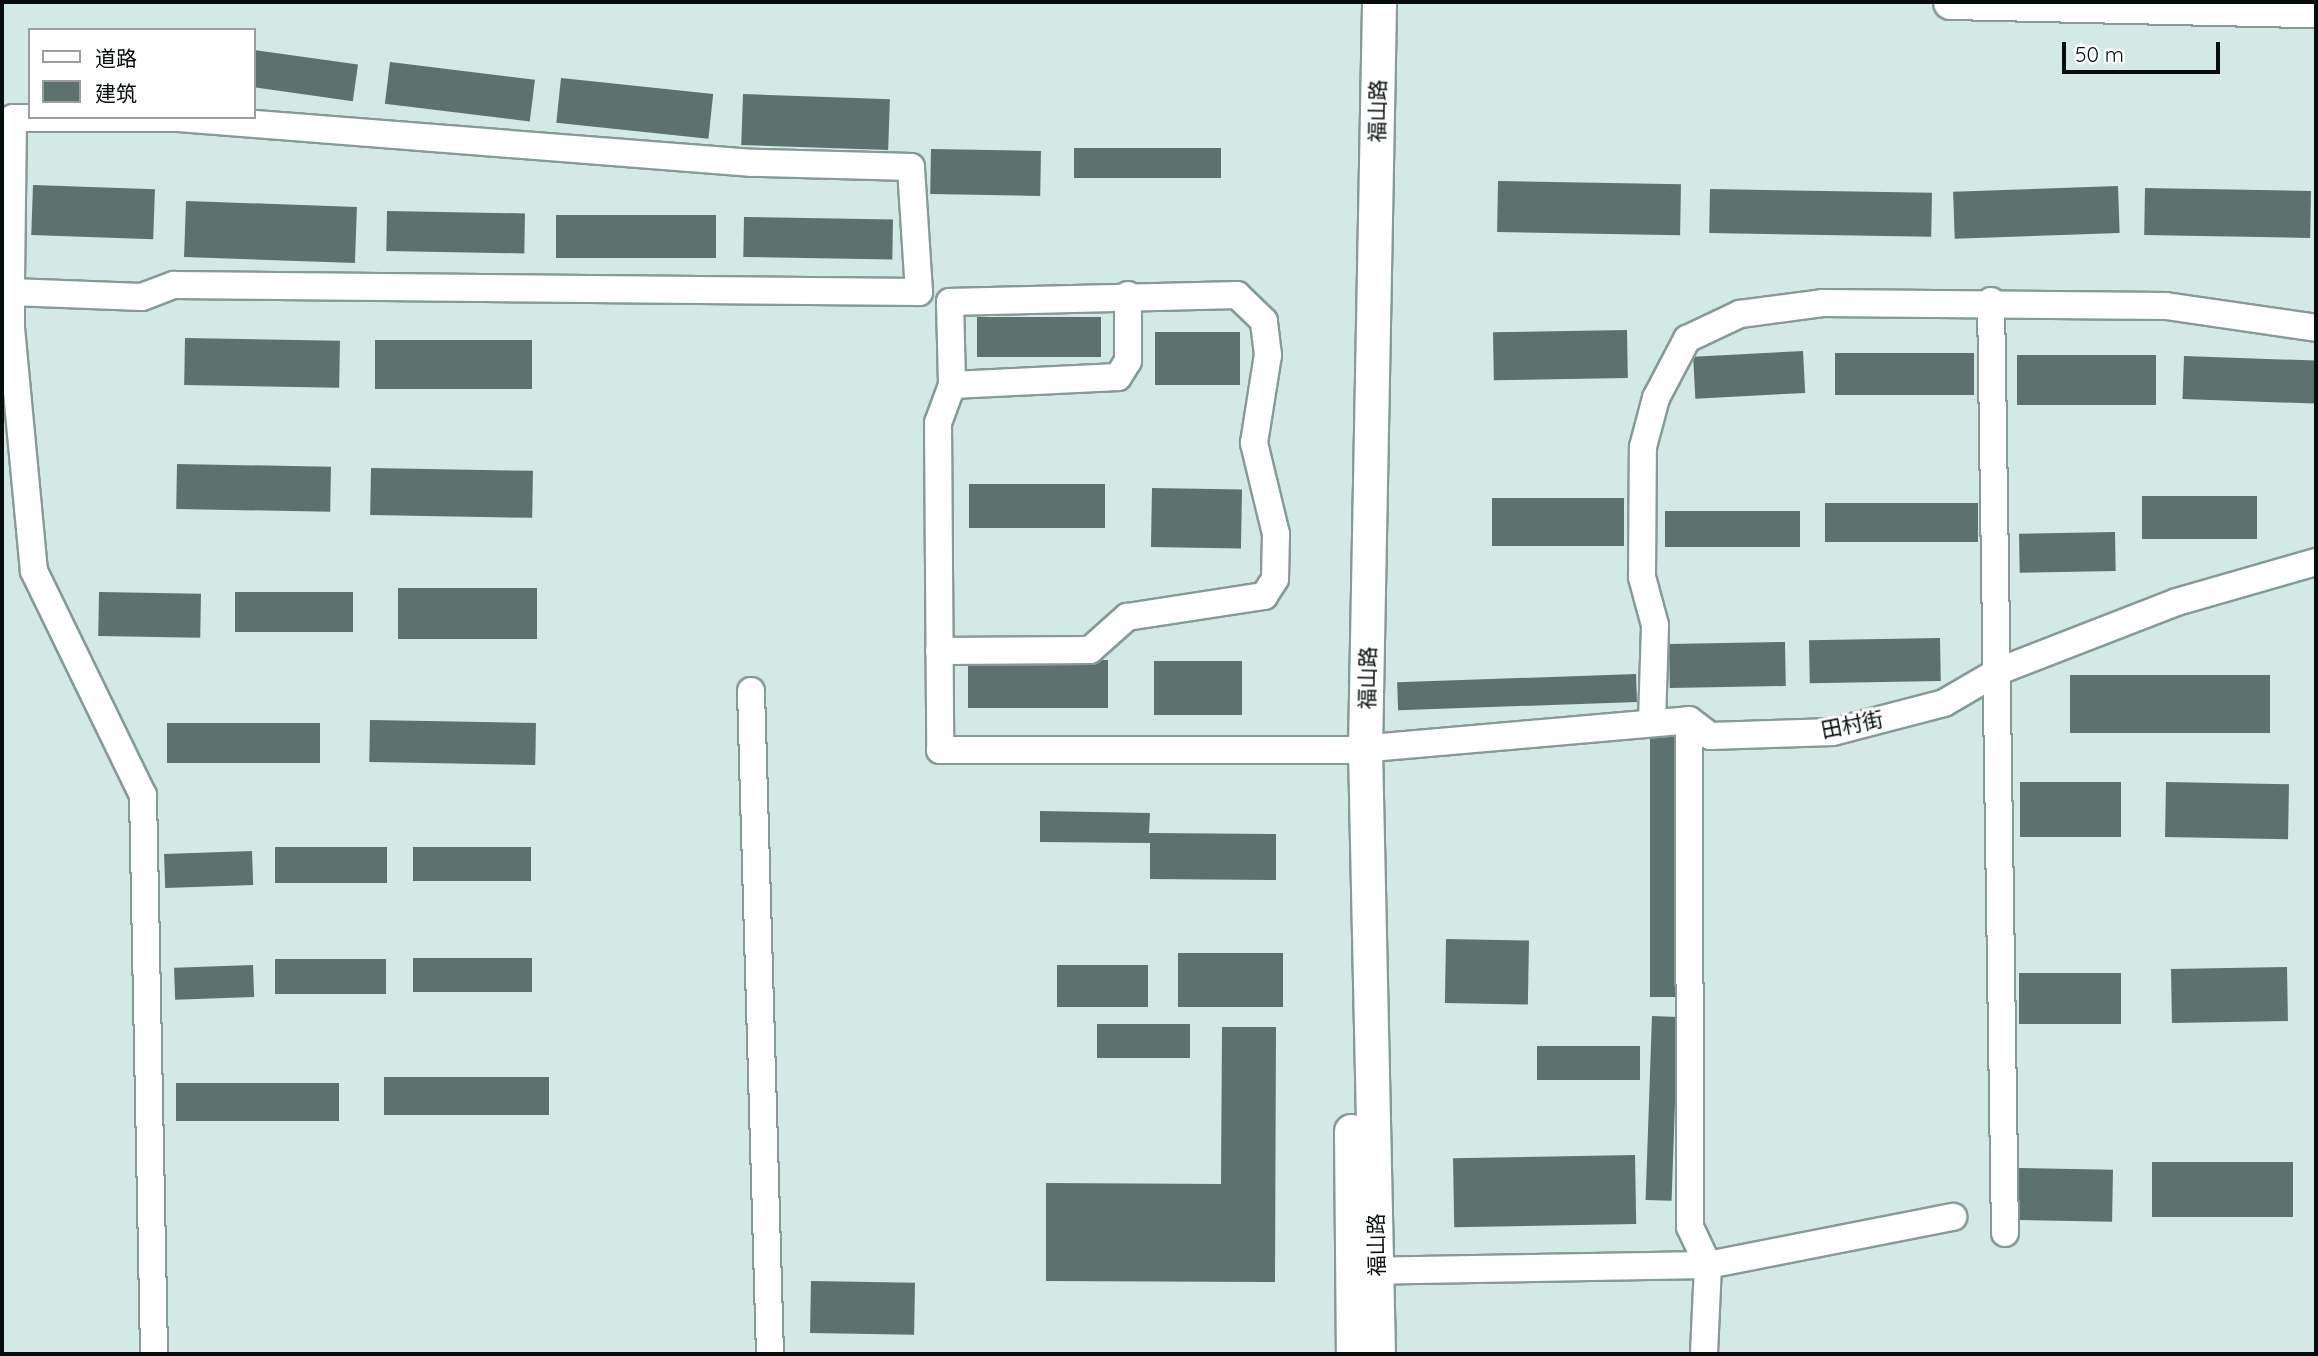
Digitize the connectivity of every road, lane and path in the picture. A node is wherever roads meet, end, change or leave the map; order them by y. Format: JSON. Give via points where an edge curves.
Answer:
{"nodes":[{"id":1,"x":1355,"y":2,"type":"edge"},
{"id":2,"x":1378,"y":2,"type":"edge"},
{"id":3,"x":1950,"y":2,"type":"edge"},
{"id":4,"x":2316,"y":10,"type":"edge"},
{"id":5,"x":28,"y":118,"type":"edge"},
{"id":6,"x":191,"y":119,"type":"edge"},
{"id":7,"x":11,"y":292,"type":"junction"},
{"id":8,"x":1129,"y":295,"type":"junction"},
{"id":9,"x":1991,"y":301,"type":"junction"},
{"id":10,"x":2316,"y":328,"type":"edge"},
{"id":11,"x":952,"y":385,"type":"junction"},
{"id":12,"x":2316,"y":562,"type":"edge"},
{"id":13,"x":939,"y":651,"type":"junction"},
{"id":14,"x":1999,"y":671,"type":"junction"},
{"id":15,"x":751,"y":691,"type":"dead end"},
{"id":16,"x":1689,"y":720,"type":"junction"},
{"id":17,"x":1652,"y":722,"type":"junction"},
{"id":18,"x":1357,"y":749,"type":"junction"},
{"id":19,"x":1953,"y":1217,"type":"dead end"},
{"id":20,"x":2005,"y":1233,"type":"dead end"},
{"id":21,"x":1708,"y":1265,"type":"junction"},
{"id":22,"x":1364,"y":1271,"type":"junction"},
{"id":23,"x":154,"y":1354,"type":"edge"},
{"id":24,"x":771,"y":1354,"type":"edge"},
{"id":25,"x":1353,"y":1354,"type":"edge"},
{"id":26,"x":1378,"y":1354,"type":"edge"},
{"id":27,"x":1704,"y":1354,"type":"edge"}],
"edges":[{"from":1,"to":18,"type":"main road"},
{"from":2,"to":18,"type":"main road","name":"福山路"},
{"from":3,"to":4,"type":"main road"},
{"from":5,"to":7,"type":"street","via":[[13,118]]},
{"from":6,"to":7,"type":"street","via":[[753,163],[911,167],[919,292],[174,285],[142,297]]},
{"from":7,"to":23,"type":"street","via":[[34,571],[143,794]]},
{"from":8,"to":11,"type":"street","via":[[1128,361],[1118,377]]},
{"from":8,"to":11,"type":"street","via":[[950,302]]},
{"from":8,"to":13,"type":"street","via":[[1237,295],[1264,321],[1268,355],[1254,443],[1276,534],[1275,579],[1264,596],[1127,617],[1090,650]]},
{"from":9,"to":10,"type":"street","via":[[2166,306]]},
{"from":9,"to":14,"type":"street"},
{"from":9,"to":17,"type":"street","via":[[1822,303],[1741,314],[1687,339],[1656,398],[1643,447],[1642,577],[1655,625]]},
{"from":11,"to":13,"type":"street","via":[[939,423]]},
{"from":12,"to":14,"type":"street","name":"田村街","via":[[2177,601]]},
{"from":13,"to":18,"type":"street","via":[[940,750]]},
{"from":14,"to":16,"type":"street","name":"田村街","via":[[1944,703],[1833,732],[1710,736]]},
{"from":14,"to":20,"type":"street"},
{"from":15,"to":24,"type":"street"},
{"from":16,"to":17,"type":"street"},
{"from":16,"to":21,"type":"street","via":[[1690,1227]]},
{"from":17,"to":18,"type":"street"},
{"from":18,"to":22,"type":"main road"},
{"from":19,"to":21,"type":"street"},
{"from":21,"to":22,"type":"street"},
{"from":21,"to":27,"type":"street"},
{"from":22,"to":25,"type":"main road"},
{"from":22,"to":26,"type":"main road","name":"福山路"}]}
